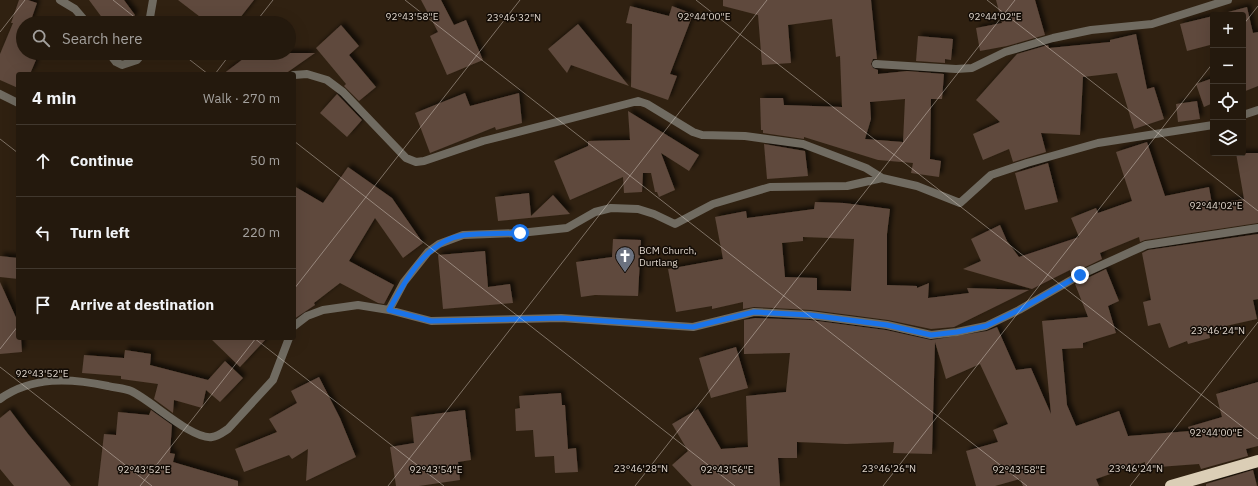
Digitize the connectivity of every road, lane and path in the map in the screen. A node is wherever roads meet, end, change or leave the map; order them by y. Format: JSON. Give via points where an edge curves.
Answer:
{"nodes":[{"id":1,"x":60,"y":0,"type":"edge"},
{"id":2,"x":153,"y":0,"type":"edge"},
{"id":3,"x":1228,"y":0,"type":"edge"},
{"id":4,"x":81,"y":16,"type":"edge"},
{"id":5,"x":150,"y":16,"type":"edge"},
{"id":6,"x":114,"y":60,"type":"edge"},
{"id":7,"x":137,"y":60,"type":"edge"},
{"id":8,"x":876,"y":64,"type":"dead end"},
{"id":9,"x":296,"y":75,"type":"edge"},
{"id":10,"x":0,"y":94,"type":"edge"},
{"id":11,"x":16,"y":102,"type":"edge"},
{"id":12,"x":1258,"y":110,"type":"edge"},
{"id":13,"x":1246,"y":114,"type":"edge"},
{"id":14,"x":1210,"y":125,"type":"edge"},
{"id":15,"x":882,"y":178,"type":"junction"},
{"id":16,"x":1258,"y":228,"type":"edge"},
{"id":17,"x":389,"y":310,"type":"junction"},
{"id":18,"x":296,"y":324,"type":"edge"},
{"id":19,"x":288,"y":340,"type":"edge"},
{"id":20,"x":0,"y":399,"type":"edge"},
{"id":21,"x":1258,"y":461,"type":"edge"},
{"id":22,"x":1171,"y":486,"type":"edge"}],
"edges":[{"from":1,"to":4,"type":"street","via":[[76,9]]},
{"from":2,"to":5,"type":"street"},
{"from":3,"to":8,"type":"street","via":[[1152,24],[1091,30],[1053,38],[1005,52],[972,68]]},
{"from":6,"to":7,"type":"street","via":[[122,65]]},
{"from":9,"to":15,"type":"street","via":[[307,74],[326,80],[343,92],[406,158],[416,162],[483,141],[638,101],[693,132],[803,144],[866,168]]},
{"from":10,"to":11,"type":"street"},
{"from":12,"to":13,"type":"street"},
{"from":14,"to":15,"type":"street","via":[[1098,143],[1027,162],[991,176],[960,202],[917,186]]},
{"from":15,"to":17,"type":"street","via":[[847,186],[770,187],[713,204],[675,224],[638,209],[611,208],[588,215],[566,228],[463,235],[439,244],[428,252],[404,282]]},
{"from":16,"to":17,"type":"street","via":[[1146,245],[1080,275],[986,326],[931,335],[872,323],[810,315],[754,312],[693,327],[561,318],[431,321]]},
{"from":17,"to":18,"type":"street","via":[[358,305],[341,306],[307,316]]},
{"from":19,"to":20,"type":"street","via":[[273,380],[228,429],[211,438],[195,433],[131,391],[85,382],[46,380],[22,387]]},
{"from":21,"to":22,"type":"highway"}]}
